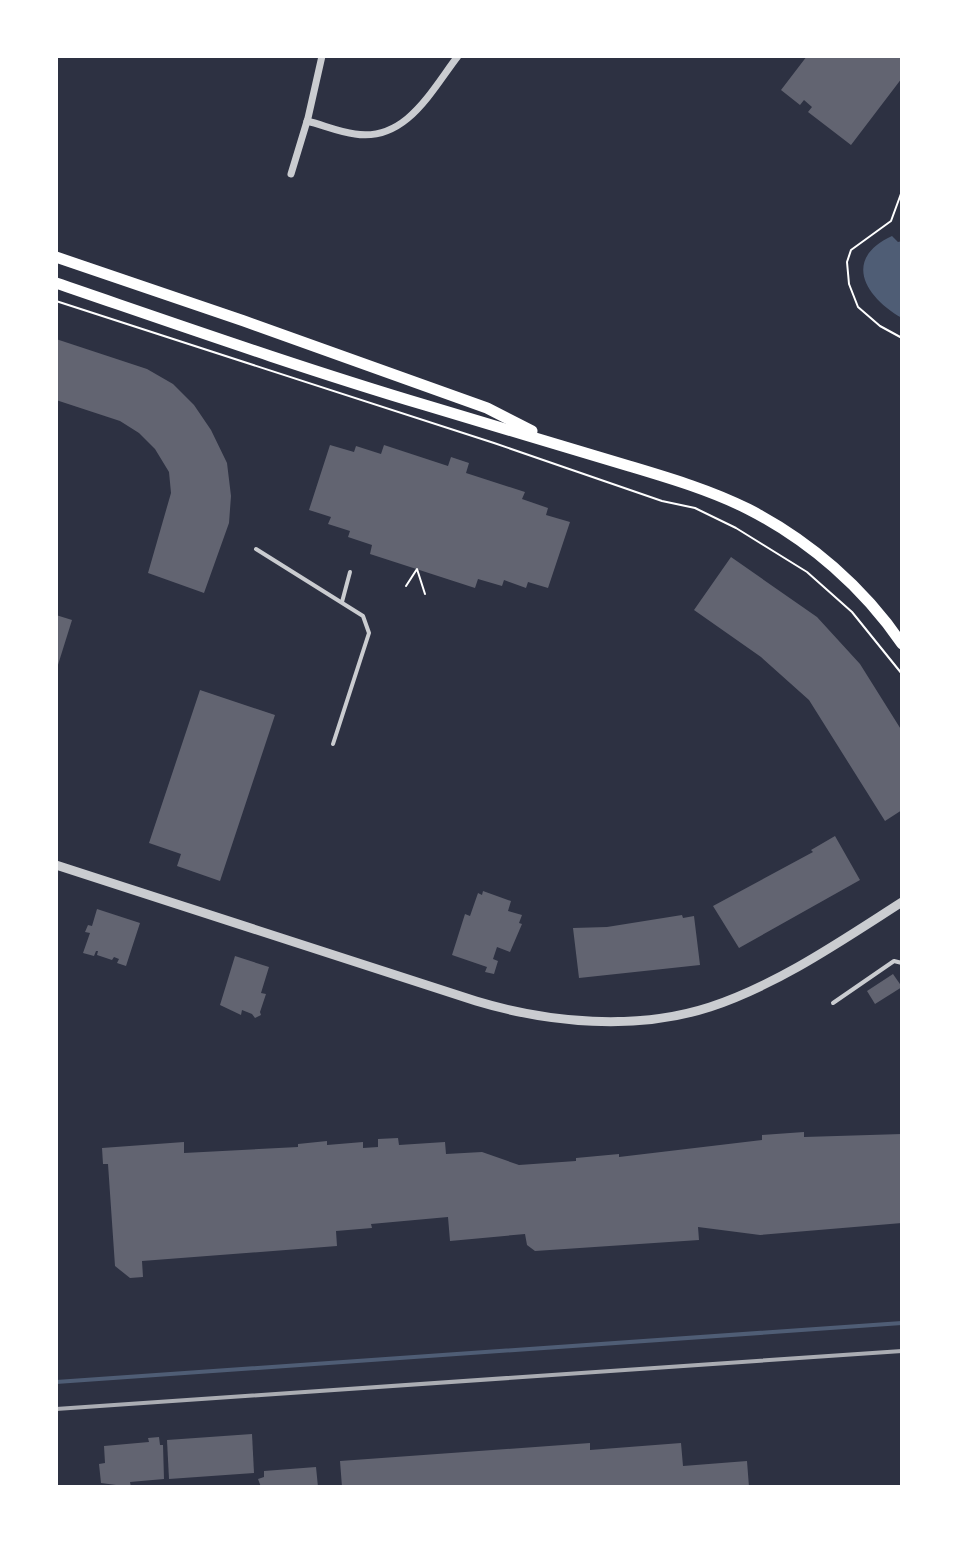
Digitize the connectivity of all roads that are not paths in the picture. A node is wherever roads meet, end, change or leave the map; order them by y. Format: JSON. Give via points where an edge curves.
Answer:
{"nodes":[{"id":1,"x":322,"y":56,"type":"edge"},
{"id":2,"x":458,"y":56,"type":"edge"},
{"id":3,"x":307,"y":121,"type":"junction"},
{"id":4,"x":291,"y":174,"type":"dead end"},
{"id":5,"x":56,"y":257,"type":"edge"},
{"id":6,"x":56,"y":283,"type":"edge"},
{"id":7,"x":554,"y":442,"type":"junction"},
{"id":8,"x":256,"y":549,"type":"dead end"},
{"id":9,"x":350,"y":572,"type":"dead end"},
{"id":10,"x":342,"y":602,"type":"junction"},
{"id":11,"x":902,"y":644,"type":"edge"},
{"id":12,"x":333,"y":744,"type":"dead end"},
{"id":13,"x":56,"y":865,"type":"edge"},
{"id":14,"x":902,"y":902,"type":"edge"},
{"id":15,"x":902,"y":963,"type":"edge"},
{"id":16,"x":833,"y":1003,"type":"dead end"}],
"edges":[{"from":1,"to":3,"type":"street"},
{"from":2,"to":3,"type":"street","via":[[394,130],[358,135]]},
{"from":3,"to":4,"type":"street"},
{"from":5,"to":7,"type":"main road","via":[[487,408]]},
{"from":6,"to":7,"type":"main road","via":[[424,405]]},
{"from":7,"to":11,"type":"main road","via":[[749,510],[852,583]]},
{"from":8,"to":10,"type":"lane"},
{"from":9,"to":10,"type":"lane"},
{"from":10,"to":12,"type":"lane","via":[[363,616],[369,633]]},
{"from":13,"to":14,"type":"street","via":[[515,1013],[572,1021],[623,1021],[708,1007],[800,966]]},
{"from":15,"to":16,"type":"lane","via":[[894,961]]}]}
